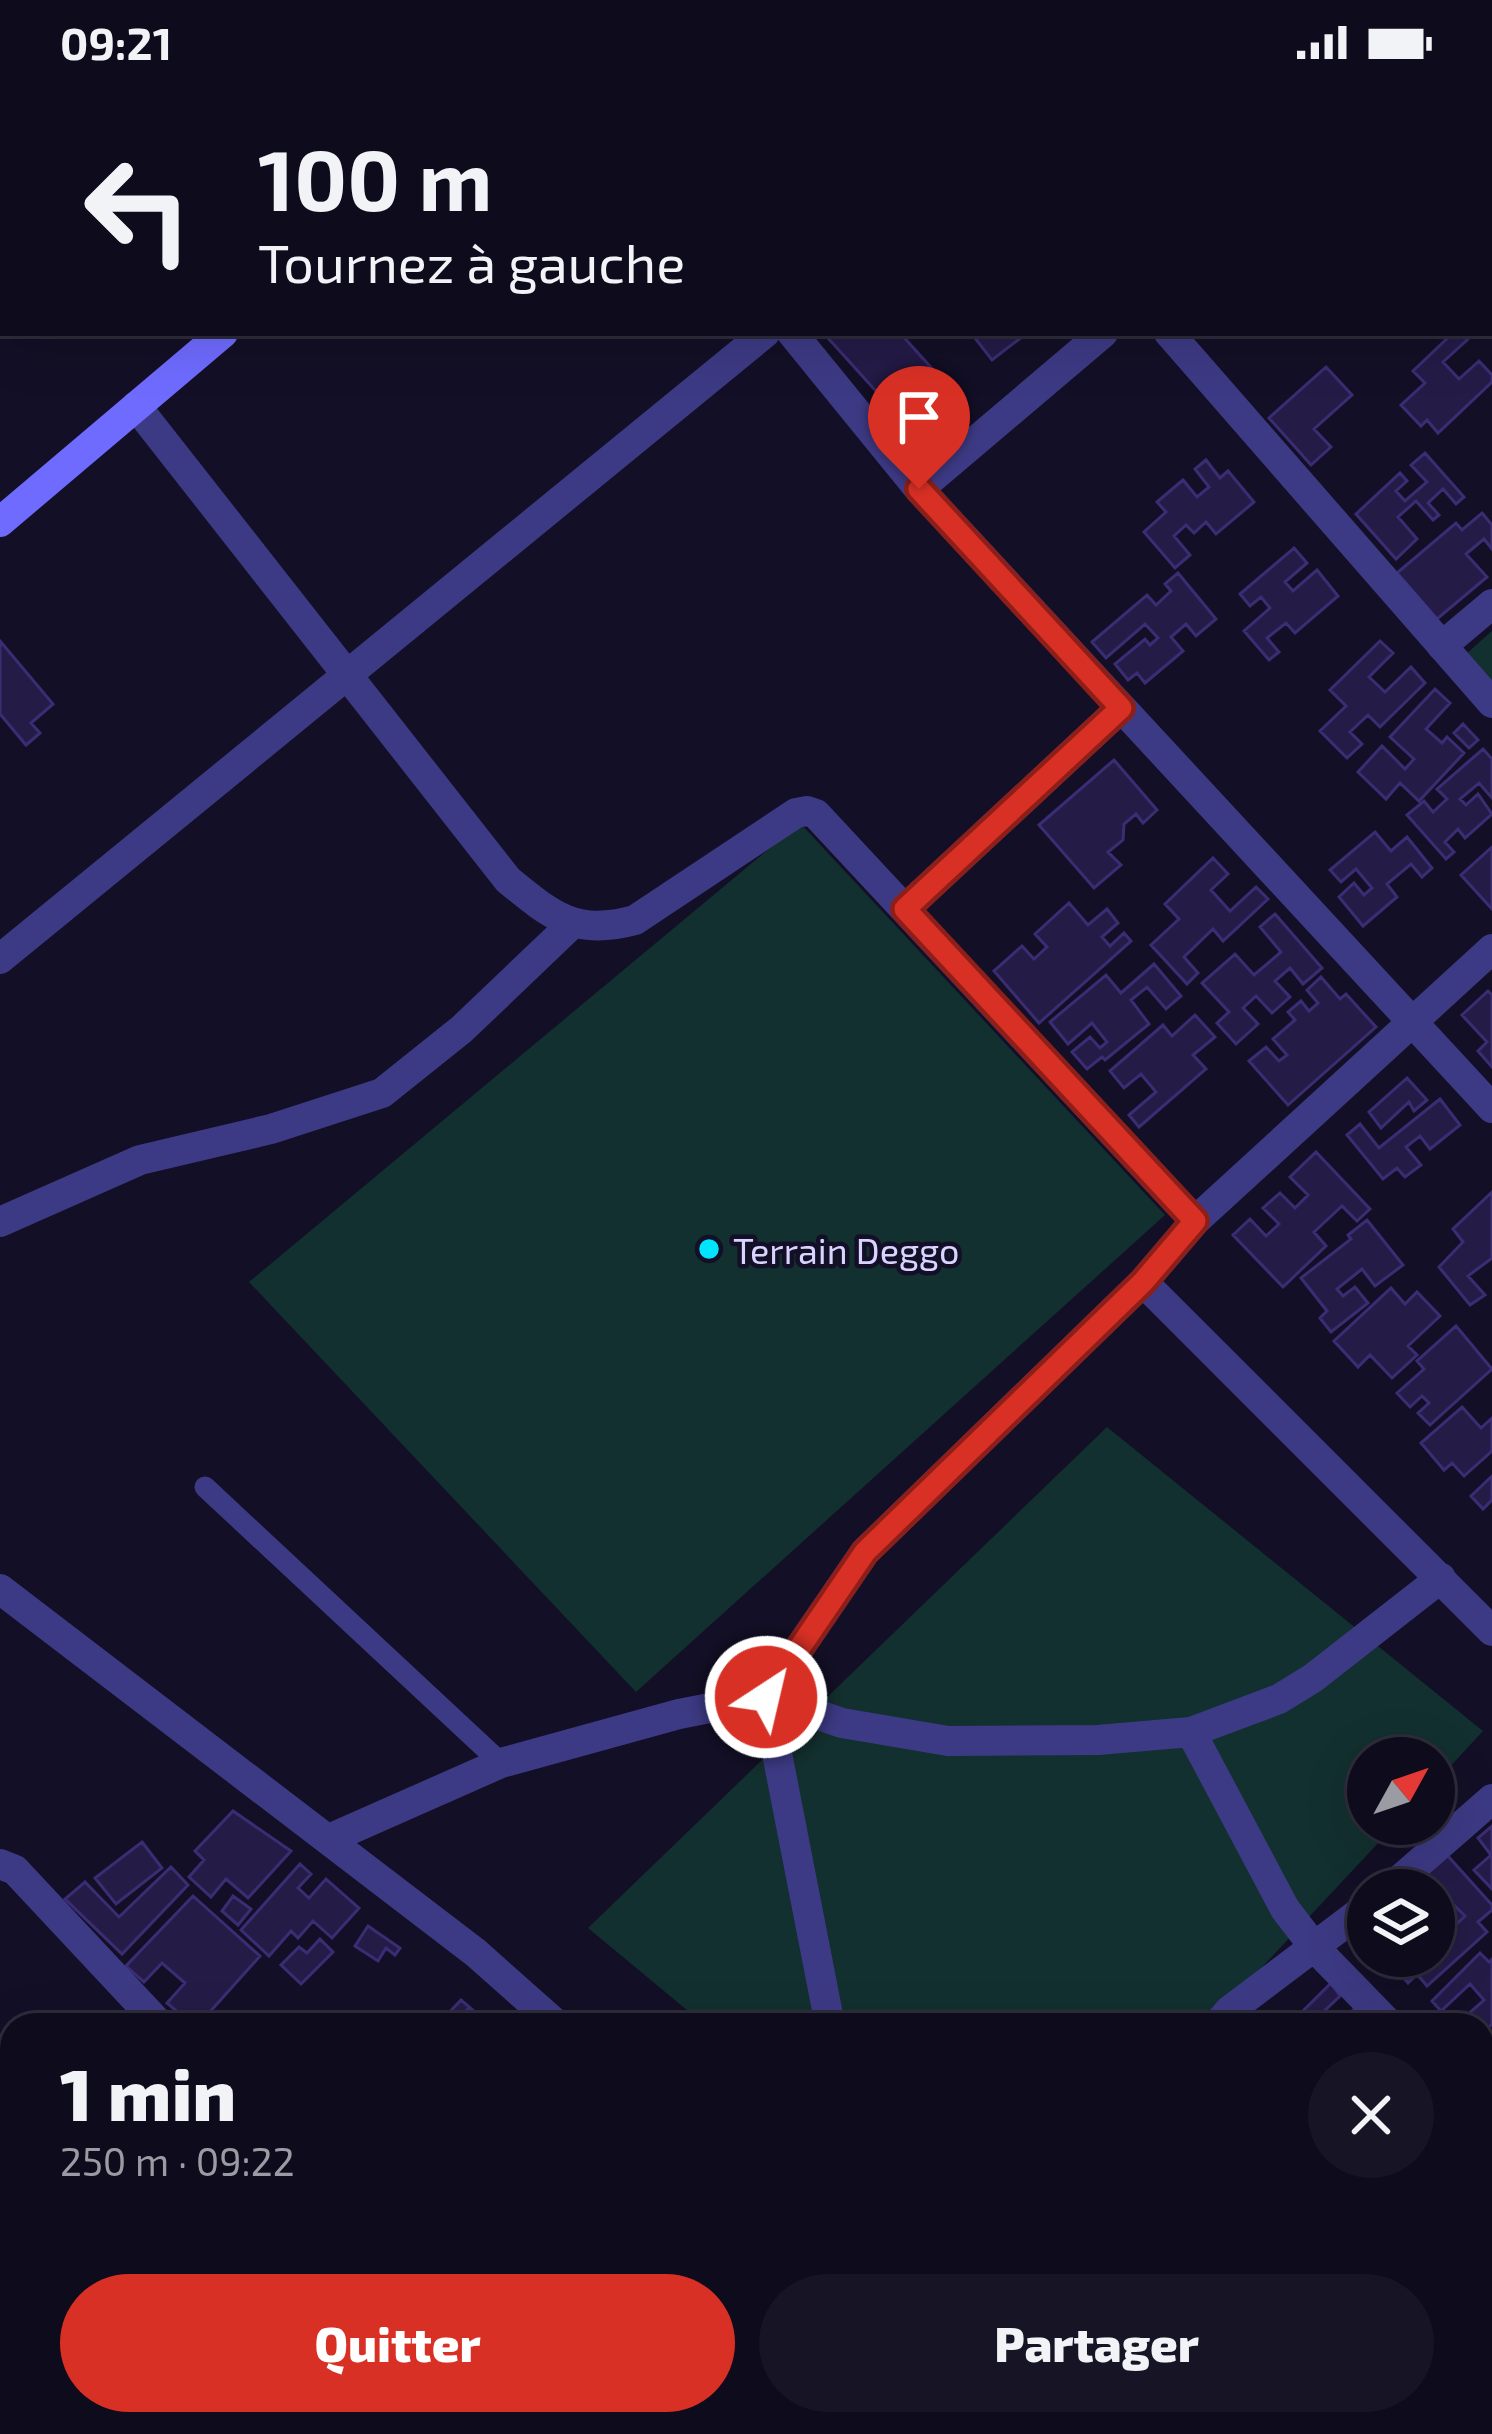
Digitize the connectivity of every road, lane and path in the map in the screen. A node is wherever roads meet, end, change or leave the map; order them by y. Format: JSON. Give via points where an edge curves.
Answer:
{"nodes":[{"id":1,"x":220,"y":336,"type":"edge"},
{"id":2,"x":761,"y":336,"type":"edge"},
{"id":3,"x":794,"y":336,"type":"edge"},
{"id":4,"x":1099,"y":336,"type":"edge"},
{"id":5,"x":1172,"y":336,"type":"edge"},
{"id":6,"x":136,"y":406,"type":"junction"},
{"id":7,"x":919,"y":489,"type":"junction"},
{"id":8,"x":0,"y":521,"type":"edge"},
{"id":9,"x":1492,"y":604,"type":"edge"},
{"id":10,"x":1442,"y":646,"type":"junction"},
{"id":11,"x":349,"y":674,"type":"junction"},
{"id":12,"x":1492,"y":703,"type":"edge"},
{"id":13,"x":1121,"y":708,"type":"junction"},
{"id":14,"x":905,"y":909,"type":"junction"},
{"id":15,"x":572,"y":924,"type":"junction"},
{"id":16,"x":1492,"y":949,"type":"edge"},
{"id":17,"x":0,"y":959,"type":"edge"},
{"id":18,"x":1414,"y":1024,"type":"junction"},
{"id":19,"x":1492,"y":1108,"type":"edge"},
{"id":20,"x":1195,"y":1221,"type":"junction"},
{"id":21,"x":0,"y":1222,"type":"edge"},
{"id":22,"x":1143,"y":1282,"type":"junction"},
{"id":23,"x":205,"y":1487,"type":"dead end"},
{"id":24,"x":1441,"y":1577,"type":"junction"},
{"id":25,"x":0,"y":1589,"type":"edge"},
{"id":26,"x":1492,"y":1631,"type":"edge"},
{"id":27,"x":766,"y":1697,"type":"junction"},
{"id":28,"x":1191,"y":1732,"type":"junction"},
{"id":29,"x":501,"y":1763,"type":"junction"},
{"id":30,"x":1492,"y":1799,"type":"edge"},
{"id":31,"x":329,"y":1839,"type":"junction"},
{"id":32,"x":0,"y":1864,"type":"edge"},
{"id":33,"x":1412,"y":1869,"type":"edge"},
{"id":34,"x":1347,"y":1923,"type":"edge"},
{"id":35,"x":1316,"y":1948,"type":"junction"},
{"id":36,"x":149,"y":2013,"type":"edge"},
{"id":37,"x":544,"y":2013,"type":"edge"},
{"id":38,"x":828,"y":2013,"type":"edge"},
{"id":39,"x":1231,"y":2013,"type":"edge"},
{"id":40,"x":1378,"y":2013,"type":"edge"}],
"edges":[{"from":1,"to":6,"type":"street"},
{"from":2,"to":11,"type":"street"},
{"from":3,"to":7,"type":"street"},
{"from":4,"to":7,"type":"street"},
{"from":5,"to":10,"type":"street"},
{"from":6,"to":8,"type":"street"},
{"from":6,"to":11,"type":"street"},
{"from":7,"to":13,"type":"street"},
{"from":9,"to":10,"type":"street"},
{"from":10,"to":12,"type":"street"},
{"from":11,"to":15,"type":"street","via":[[508,880]]},
{"from":11,"to":17,"type":"street"},
{"from":13,"to":14,"type":"street"},
{"from":13,"to":18,"type":"street"},
{"from":14,"to":15,"type":"street","via":[[807,811],[635,920],[606,928]]},
{"from":14,"to":20,"type":"street"},
{"from":15,"to":21,"type":"street","via":[[382,1093],[140,1160]]},
{"from":16,"to":18,"type":"street"},
{"from":18,"to":19,"type":"street"},
{"from":18,"to":20,"type":"street"},
{"from":20,"to":22,"type":"street"},
{"from":22,"to":24,"type":"street"},
{"from":22,"to":27,"type":"street","via":[[865,1552]]},
{"from":23,"to":29,"type":"lane"},
{"from":24,"to":26,"type":"street"},
{"from":24,"to":28,"type":"street","via":[[1280,1699]]},
{"from":25,"to":31,"type":"street"},
{"from":27,"to":28,"type":"street","via":[[842,1723],[948,1741]]},
{"from":27,"to":29,"type":"street"},
{"from":27,"to":38,"type":"street"},
{"from":28,"to":35,"type":"street","via":[[1286,1909]]},
{"from":29,"to":31,"type":"street"},
{"from":30,"to":33,"type":"street"},
{"from":31,"to":37,"type":"street"},
{"from":32,"to":36,"type":"street","via":[[15,1870]]},
{"from":34,"to":35,"type":"street"},
{"from":35,"to":39,"type":"street"},
{"from":35,"to":40,"type":"street"}]}
